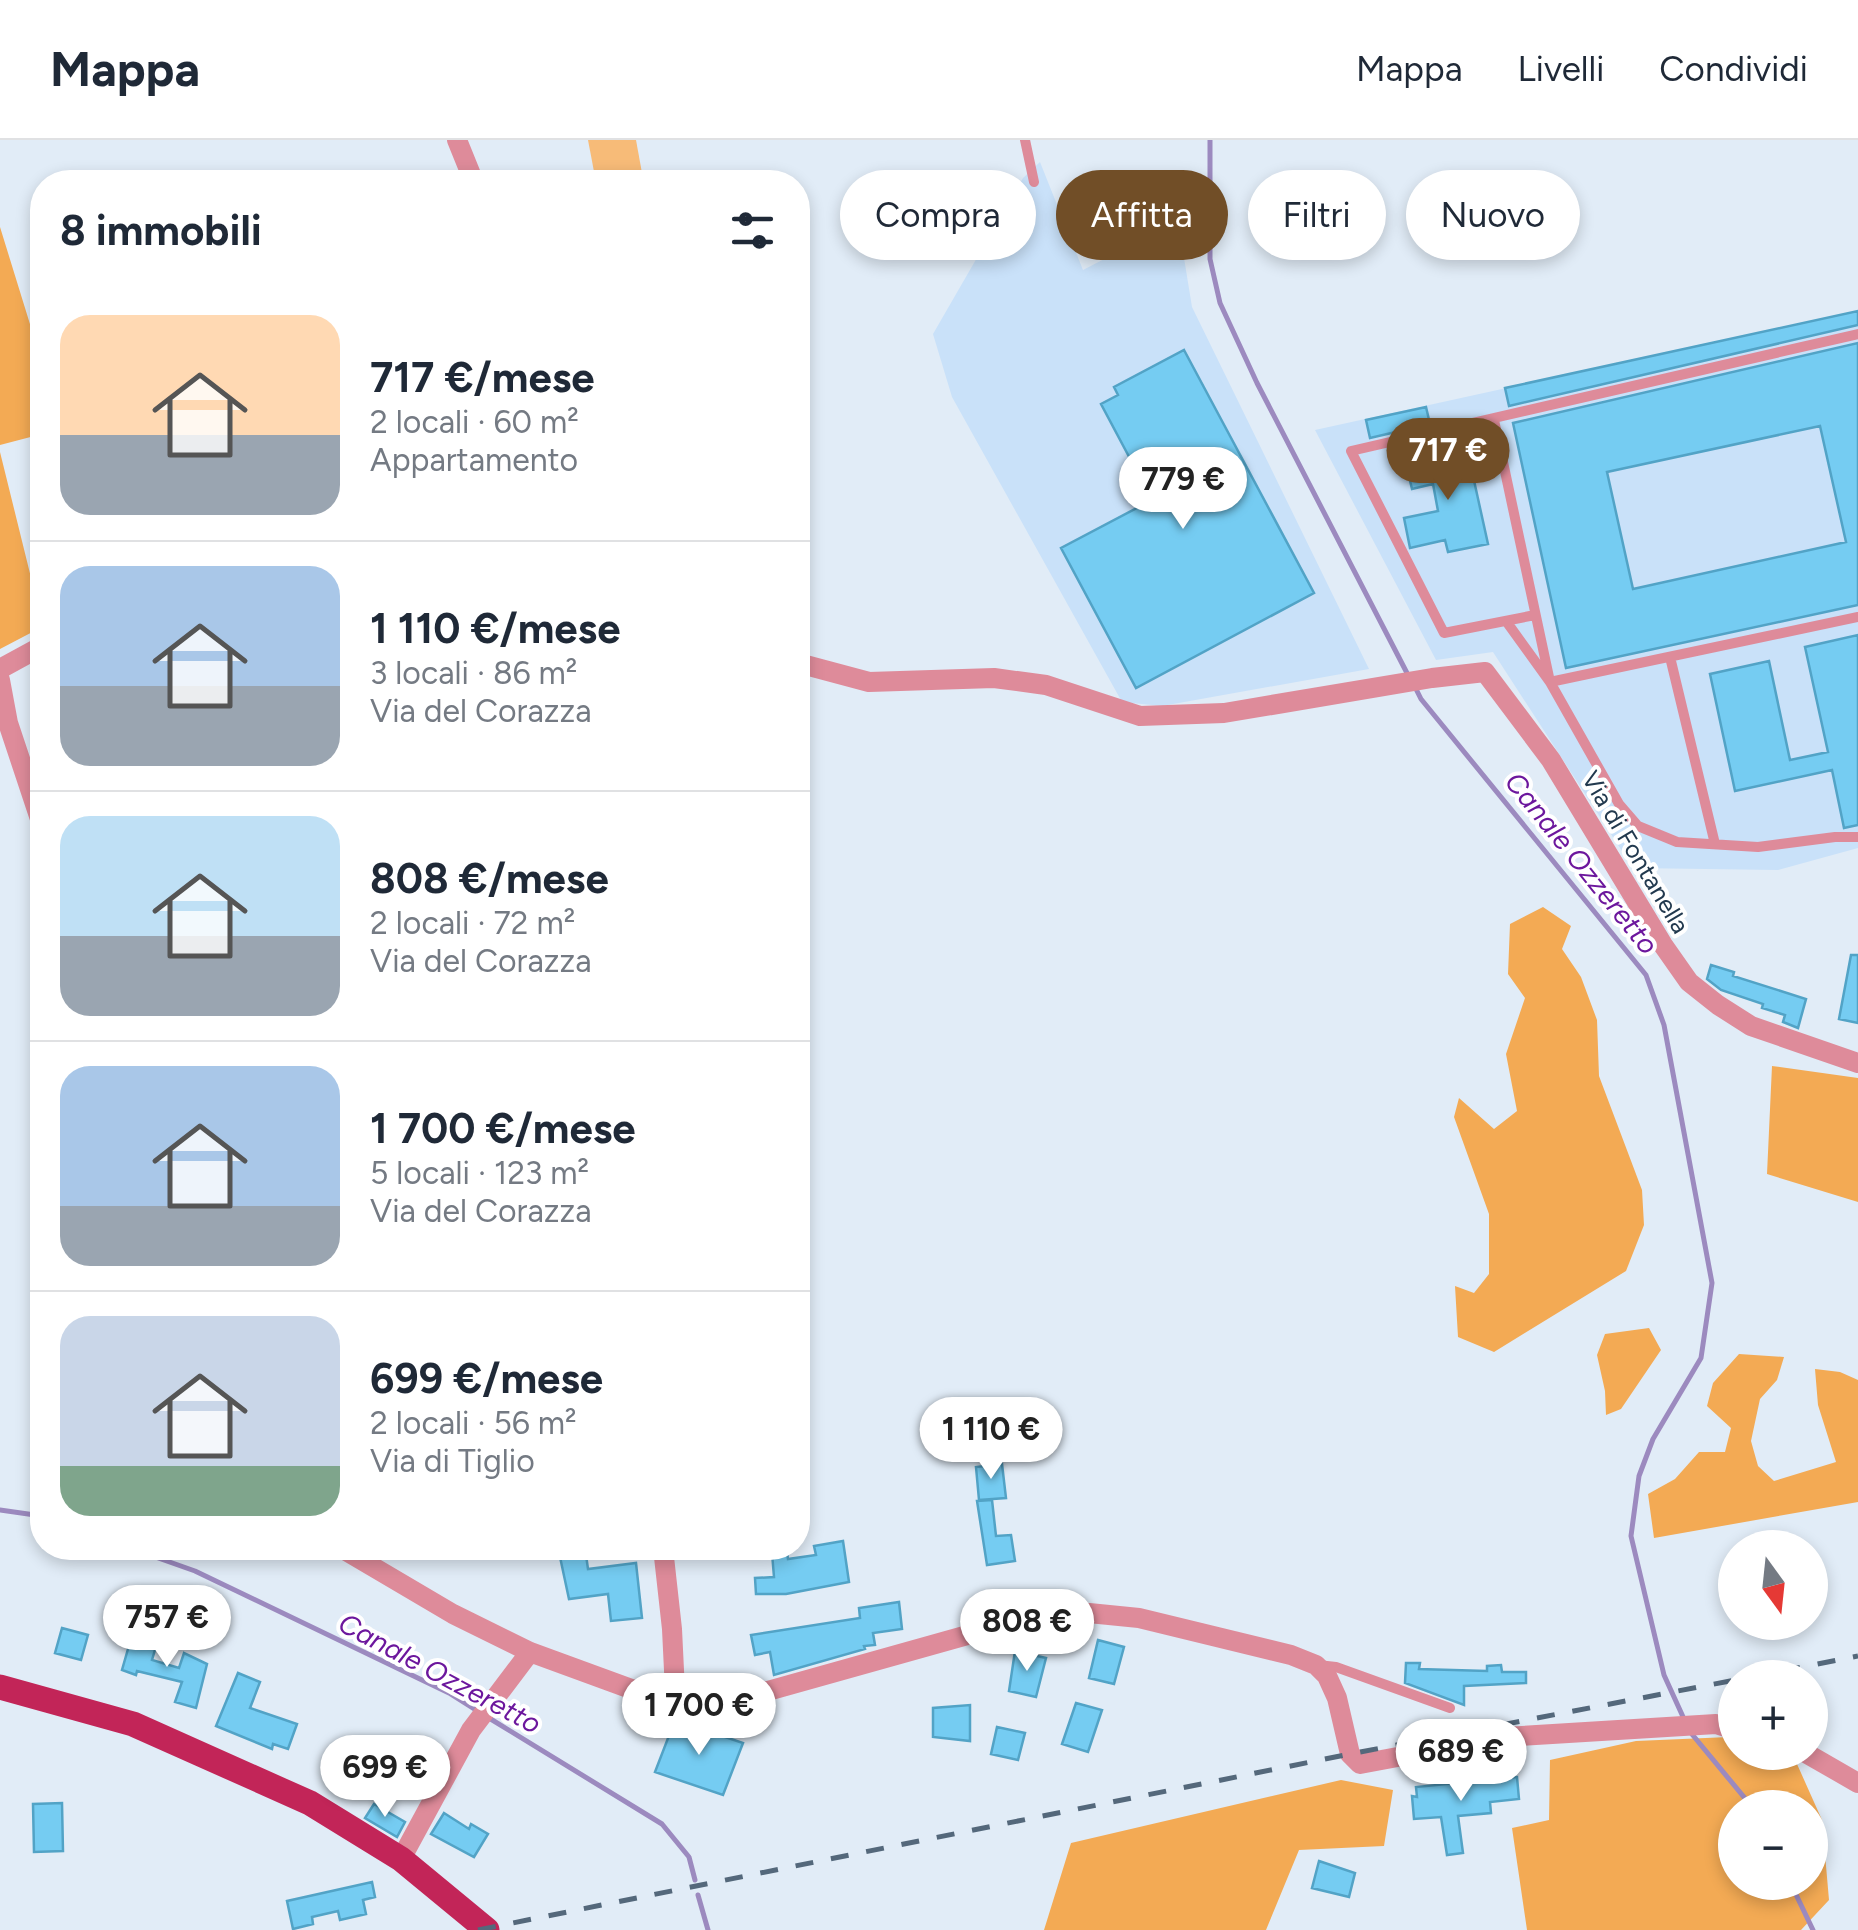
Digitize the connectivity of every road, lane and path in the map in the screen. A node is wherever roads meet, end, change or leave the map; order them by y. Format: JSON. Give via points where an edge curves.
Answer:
{"nodes":[{"id":1,"x":457,"y":140,"type":"edge"},
{"id":2,"x":1025,"y":140,"type":"edge"},
{"id":3,"x":469,"y":170,"type":"edge"},
{"id":4,"x":1031,"y":170,"type":"edge"},
{"id":5,"x":1858,"y":334,"type":"edge"},
{"id":6,"x":1494,"y":420,"type":"junction"},
{"id":7,"x":1535,"y":615,"type":"junction"},
{"id":8,"x":1858,"y":617,"type":"edge"},
{"id":9,"x":1506,"y":620,"type":"junction"},
{"id":10,"x":30,"y":653,"type":"edge"},
{"id":11,"x":1670,"y":657,"type":"junction"},
{"id":12,"x":810,"y":666,"type":"edge"},
{"id":13,"x":0,"y":669,"type":"edge"},
{"id":14,"x":0,"y":680,"type":"edge"},
{"id":15,"x":1550,"y":682,"type":"junction"},
{"id":16,"x":30,"y":788,"type":"edge"},
{"id":17,"x":1858,"y":837,"type":"edge"},
{"id":18,"x":1715,"y":844,"type":"junction"},
{"id":19,"x":1858,"y":1063,"type":"edge"},
{"id":20,"x":361,"y":1560,"type":"edge"},
{"id":21,"x":664,"y":1560,"type":"edge"},
{"id":22,"x":530,"y":1652,"type":"junction"},
{"id":23,"x":1316,"y":1665,"type":"junction"},
{"id":24,"x":0,"y":1687,"type":"edge"},
{"id":25,"x":679,"y":1702,"type":"junction"},
{"id":26,"x":1450,"y":1708,"type":"dead end"},
{"id":27,"x":1718,"y":1727,"type":"edge"},
{"id":28,"x":1828,"y":1766,"type":"edge"},
{"id":29,"x":1858,"y":1783,"type":"edge"},
{"id":30,"x":400,"y":1859,"type":"junction"},
{"id":31,"x":487,"y":1930,"type":"edge"}],
"edges":[{"from":1,"to":3,"type":"street"},
{"from":2,"to":4,"type":"lane"},
{"from":5,"to":6,"type":"lane"},
{"from":6,"to":7,"type":"lane"},
{"from":6,"to":9,"type":"lane","via":[[1350,451],[1444,633]]},
{"from":7,"to":9,"type":"lane"},
{"from":7,"to":15,"type":"lane"},
{"from":8,"to":11,"type":"lane"},
{"from":9,"to":15,"type":"lane"},
{"from":10,"to":13,"type":"street"},
{"from":11,"to":15,"type":"lane"},
{"from":11,"to":18,"type":"lane"},
{"from":12,"to":19,"type":"street","name":"Via di Fontanella","via":[[869,682],[994,678],[1046,684],[1140,716],[1224,713],[1432,678],[1491,676],[1689,982],[1751,1026]]},
{"from":14,"to":16,"type":"street"},
{"from":15,"to":18,"type":"lane","via":[[1638,826],[1677,842]]},
{"from":17,"to":18,"type":"lane","via":[[1758,847]]},
{"from":20,"to":22,"type":"street"},
{"from":21,"to":25,"type":"street"},
{"from":22,"to":25,"type":"street"},
{"from":22,"to":30,"type":"street","via":[[471,1730]]},
{"from":23,"to":25,"type":"street","via":[[1139,1618],[1089,1613],[1028,1618],[762,1693]]},
{"from":23,"to":26,"type":"lane"},
{"from":23,"to":27,"type":"street","via":[[1327,1676],[1350,1754],[1360,1764],[1505,1738]]},
{"from":24,"to":30,"type":"main road","via":[[133,1724],[310,1803]]},
{"from":28,"to":29,"type":"street"},
{"from":30,"to":31,"type":"main road"}]}
